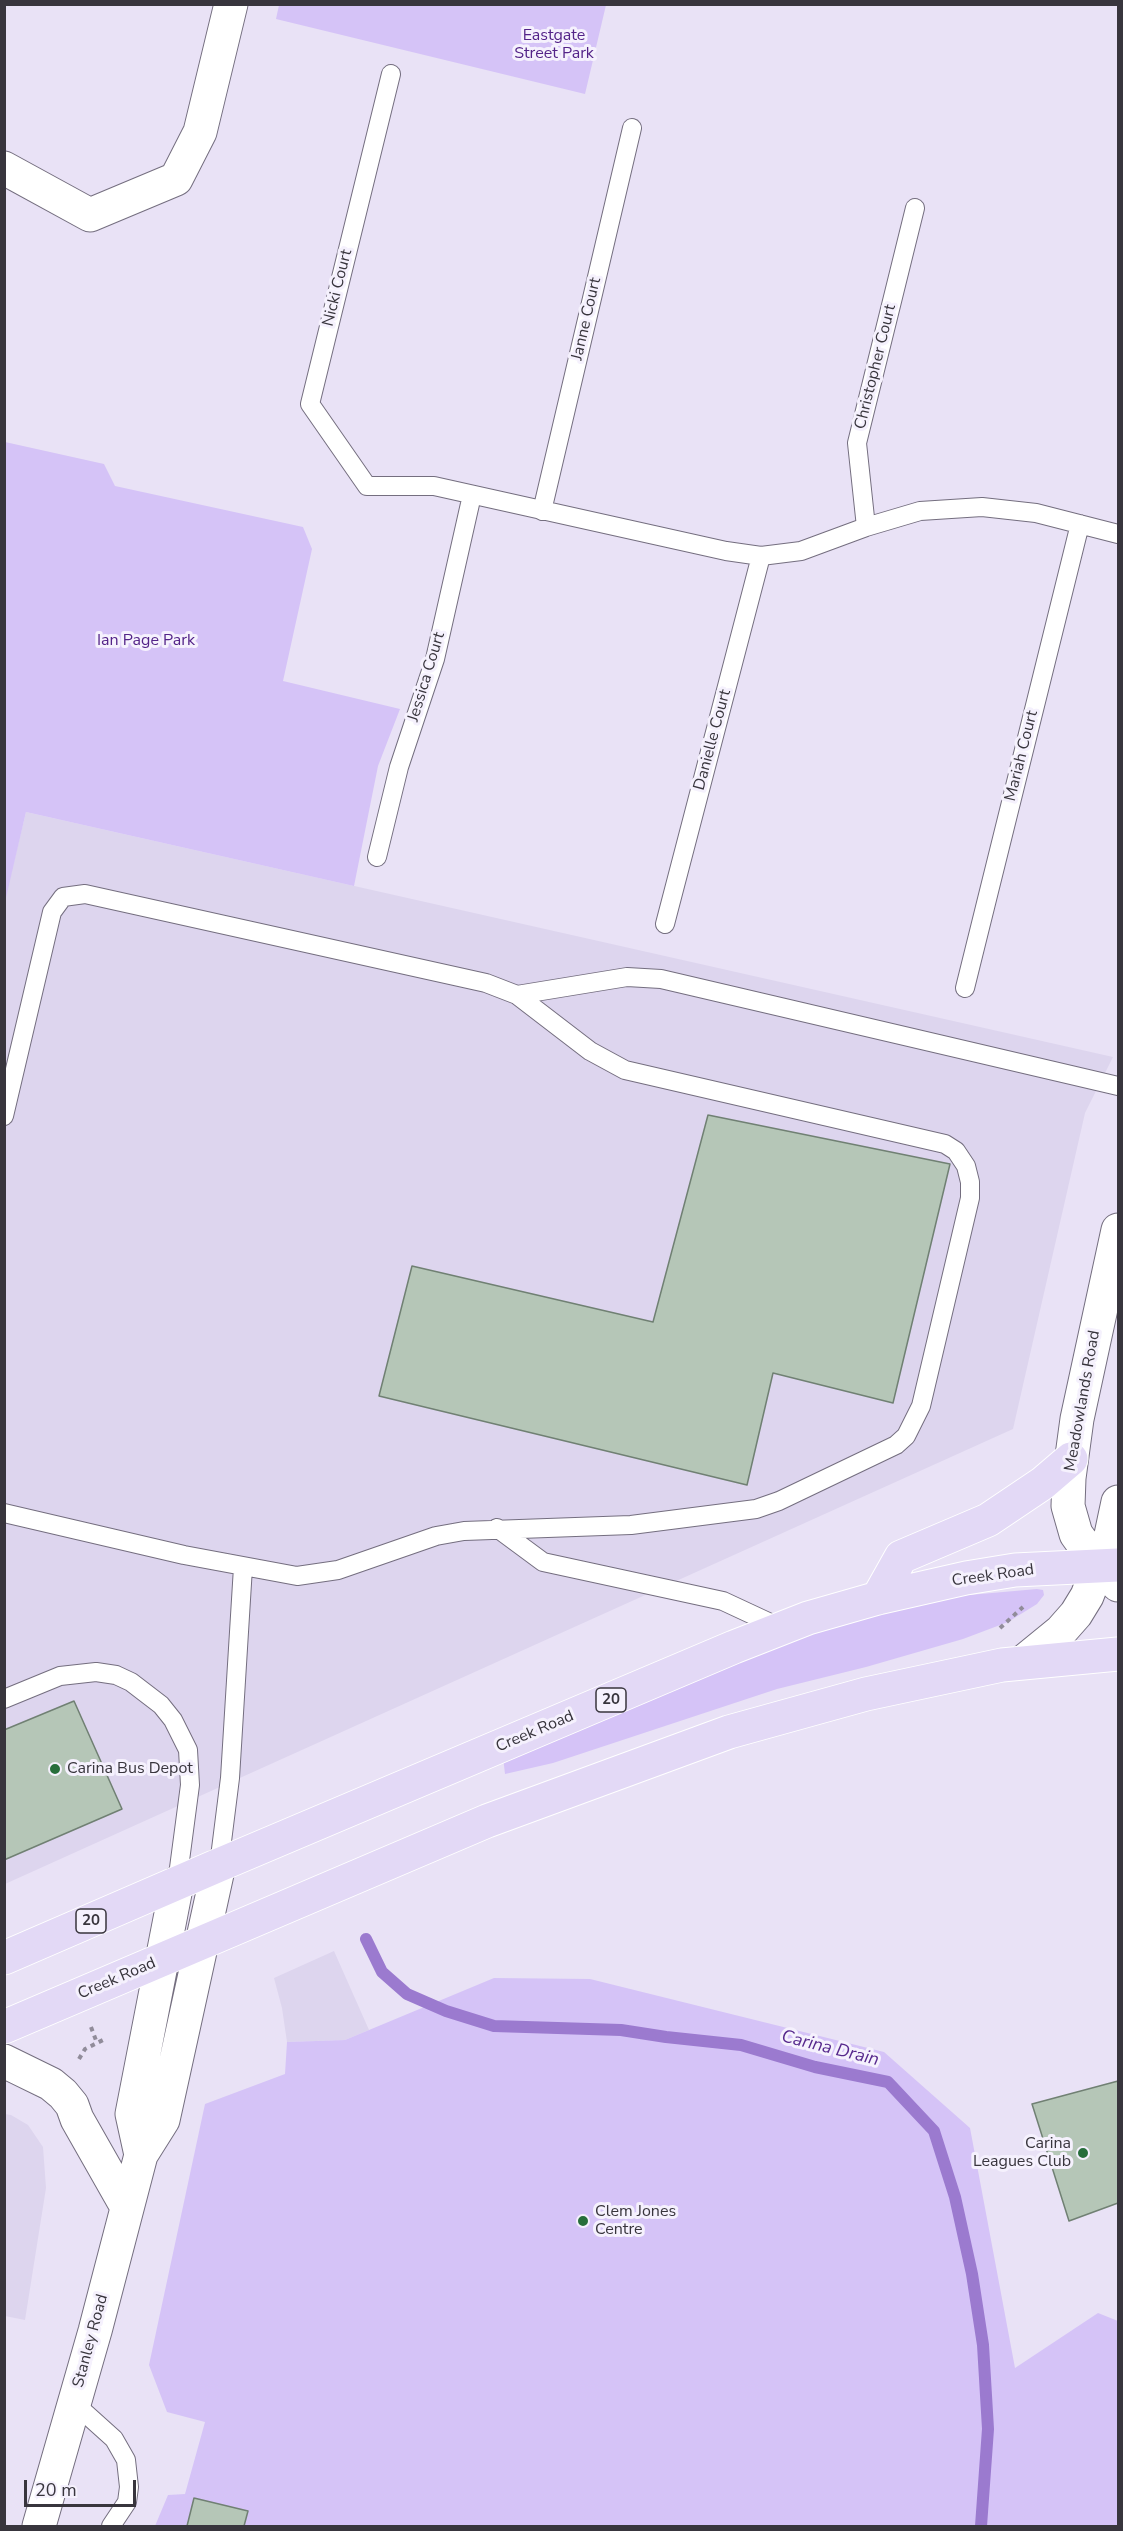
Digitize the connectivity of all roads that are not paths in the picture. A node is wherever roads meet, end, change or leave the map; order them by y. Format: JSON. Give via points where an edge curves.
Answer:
{"nodes":[{"id":1,"x":231,"y":4,"type":"edge"},
{"id":2,"x":391,"y":74,"type":"dead end"},
{"id":3,"x":632,"y":128,"type":"dead end"},
{"id":4,"x":4,"y":168,"type":"edge"},
{"id":5,"x":915,"y":208,"type":"dead end"},
{"id":6,"x":472,"y":495,"type":"junction"},
{"id":7,"x":542,"y":511,"type":"junction"},
{"id":8,"x":1080,"y":524,"type":"junction"},
{"id":9,"x":866,"y":527,"type":"junction"},
{"id":10,"x":1118,"y":532,"type":"edge"},
{"id":11,"x":761,"y":556,"type":"junction"},
{"id":12,"x":377,"y":857,"type":"dead end"},
{"id":13,"x":665,"y":924,"type":"dead end"},
{"id":14,"x":965,"y":988,"type":"dead end"},
{"id":15,"x":517,"y":995,"type":"junction"},
{"id":16,"x":1119,"y":1086,"type":"edge"},
{"id":17,"x":4,"y":1116,"type":"edge"},
{"id":18,"x":1119,"y":1230,"type":"edge"},
{"id":19,"x":1071,"y":1459,"type":"junction"},
{"id":20,"x":1119,"y":1502,"type":"edge"},
{"id":21,"x":4,"y":1513,"type":"edge"},
{"id":22,"x":497,"y":1528,"type":"junction"},
{"id":23,"x":243,"y":1567,"type":"junction"},
{"id":24,"x":1112,"y":1572,"type":"edge"},
{"id":25,"x":878,"y":1598,"type":"junction"},
{"id":26,"x":781,"y":1628,"type":"junction"},
{"id":27,"x":1119,"y":1654,"type":"edge"},
{"id":28,"x":1023,"y":1662,"type":"junction"},
{"id":29,"x":4,"y":1699,"type":"edge"},
{"id":30,"x":219,"y":1865,"type":"junction"},
{"id":31,"x":177,"y":1882,"type":"junction"},
{"id":32,"x":204,"y":1942,"type":"junction"},
{"id":33,"x":4,"y":1958,"type":"edge"},
{"id":34,"x":163,"y":1959,"type":"junction"},
{"id":35,"x":4,"y":2027,"type":"edge"},
{"id":36,"x":4,"y":2061,"type":"edge"},
{"id":37,"x":141,"y":2155,"type":"junction"},
{"id":38,"x":127,"y":2207,"type":"junction"},
{"id":39,"x":74,"y":2403,"type":"junction"},
{"id":40,"x":39,"y":2526,"type":"edge"},
{"id":41,"x":111,"y":2526,"type":"edge"}],
"edges":[{"from":1,"to":4,"type":"main road","via":[[200,132],[176,178],[90,214]]},
{"from":2,"to":6,"type":"lane","name":"Nicki Court","via":[[309,404],[367,486],[434,486]]},
{"from":3,"to":7,"type":"lane","name":"Janne Court"},
{"from":5,"to":9,"type":"lane","name":"Christopher Court","via":[[857,443]]},
{"from":6,"to":7,"type":"lane"},
{"from":6,"to":12,"type":"lane","name":"Jessica Court","via":[[435,659],[399,767]]},
{"from":7,"to":11,"type":"lane"},
{"from":8,"to":9,"type":"lane","via":[[1036,513],[982,507],[920,511]]},
{"from":8,"to":10,"type":"lane"},
{"from":8,"to":14,"type":"lane","name":"Mariah Court"},
{"from":9,"to":11,"type":"lane","via":[[801,551]]},
{"from":11,"to":13,"type":"lane","name":"Danielle Court"},
{"from":15,"to":16,"type":"lane","via":[[627,977],[661,979]]},
{"from":15,"to":17,"type":"lane","via":[[457,975],[75,894],[63,897],[52,912]]},
{"from":15,"to":22,"type":"lane","via":[[590,1051],[626,1070],[945,1144],[956,1151],[966,1166],[970,1198],[921,1406],[914,1424],[896,1445],[756,1509],[631,1525]]},
{"from":18,"to":19,"type":"main road","name":"Meadowlands Road","via":[[1084,1378]]},
{"from":19,"to":24,"type":"main road","name":"Meadowlands Road","via":[[1068,1506],[1076,1534]]},
{"from":19,"to":25,"type":"main road","via":[[988,1520],[901,1557]]},
{"from":20,"to":24,"type":"main road","via":[[1111,1535]]},
{"from":21,"to":23,"type":"lane"},
{"from":22,"to":23,"type":"lane","via":[[436,1536],[315,1575]]},
{"from":22,"to":26,"type":"lane","via":[[543,1562],[723,1601]]},
{"from":23,"to":30,"type":"lane","via":[[230,1778]]},
{"from":24,"to":25,"type":"main road","name":"Creek Road","number":"20","via":[[1015,1570]]},
{"from":24,"to":28,"type":"main road","via":[[1087,1596],[1061,1631]]},
{"from":25,"to":26,"type":"main road","name":"Creek Road","number":"20"},
{"from":26,"to":30,"type":"main road","name":"Creek Road","number":"20"},
{"from":27,"to":28,"type":"main road","name":"Creek Road"},
{"from":28,"to":32,"type":"main road","name":"Creek Road","via":[[866,1694],[729,1732],[487,1821]]},
{"from":29,"to":31,"type":"lane","via":[[60,1676],[96,1672],[131,1682],[161,1706],[188,1750],[190,1785]]},
{"from":30,"to":31,"type":"main road","name":"Creek Road","number":"20"},
{"from":30,"to":32,"type":"main road","name":"Stanley Road"},
{"from":31,"to":33,"type":"main road","name":"Creek Road","number":"20"},
{"from":31,"to":34,"type":"main road","name":"Stanley Road"},
{"from":32,"to":34,"type":"main road","name":"Creek Road"},
{"from":32,"to":37,"type":"main road","name":"Stanley Road","via":[[163,2120]]},
{"from":34,"to":35,"type":"main road","name":"Creek Road"},
{"from":34,"to":37,"type":"main road","name":"Stanley Road","via":[[132,2114]]},
{"from":36,"to":38,"type":"main road","via":[[63,2094]]},
{"from":37,"to":38,"type":"main road","name":"Stanley Road"},
{"from":38,"to":39,"type":"main road","name":"Stanley Road"},
{"from":39,"to":40,"type":"main road","name":"Stanley Road"},
{"from":39,"to":41,"type":"lane","via":[[114,2439],[126,2460],[127,2502]]}]}
